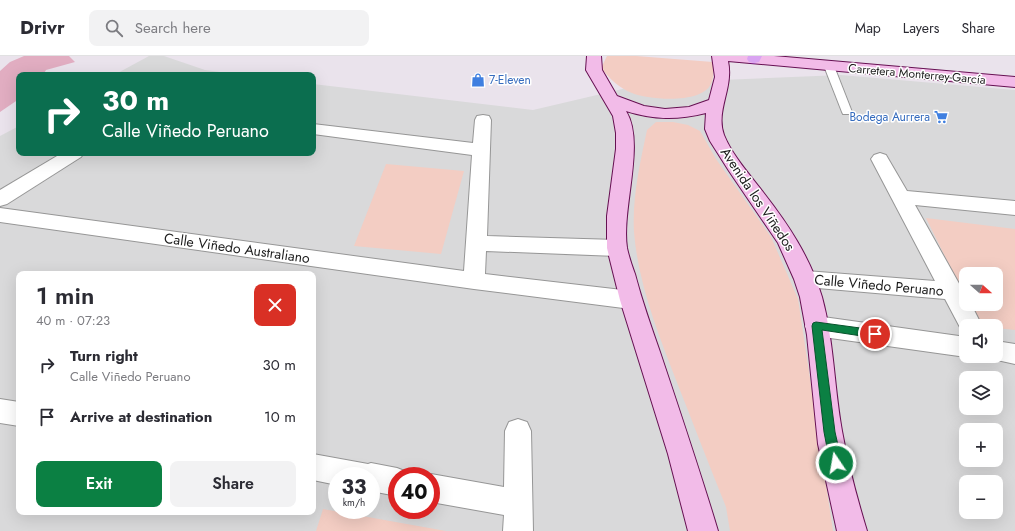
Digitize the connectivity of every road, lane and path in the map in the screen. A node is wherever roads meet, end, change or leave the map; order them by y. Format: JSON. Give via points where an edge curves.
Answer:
{"nodes":[{"id":1,"x":594,"y":56,"type":"edge"},
{"id":2,"x":719,"y":56,"type":"edge"},
{"id":3,"x":724,"y":56,"type":"edge"},
{"id":4,"x":755,"y":57,"type":"edge"},
{"id":5,"x":829,"y":66,"type":"junction"},
{"id":6,"x":1015,"y":82,"type":"edge"},
{"id":7,"x":613,"y":100,"type":"junction"},
{"id":8,"x":717,"y":102,"type":"junction"},
{"id":9,"x":847,"y":112,"type":"dead end"},
{"id":10,"x":483,"y":120,"type":"dead end"},
{"id":11,"x":316,"y":129,"type":"edge"},
{"id":12,"x":481,"y":150,"type":"junction"},
{"id":13,"x":70,"y":156,"type":"edge"},
{"id":14,"x":880,"y":159,"type":"dead end"},
{"id":15,"x":900,"y":197,"type":"junction"},
{"id":16,"x":0,"y":199,"type":"edge"},
{"id":17,"x":1015,"y":208,"type":"edge"},
{"id":18,"x":0,"y":215,"type":"edge"},
{"id":19,"x":476,"y":243,"type":"junction"},
{"id":20,"x":617,"y":248,"type":"junction"},
{"id":21,"x":806,"y":279,"type":"junction"},
{"id":22,"x":474,"y":282,"type":"junction"},
{"id":23,"x":952,"y":291,"type":"junction"},
{"id":24,"x":631,"y":300,"type":"junction"},
{"id":25,"x":967,"y":319,"type":"edge"},
{"id":26,"x":816,"y":326,"type":"junction"},
{"id":27,"x":959,"y":346,"type":"edge"},
{"id":28,"x":1003,"y":352,"type":"edge"},
{"id":29,"x":1015,"y":354,"type":"edge"},
{"id":30,"x":0,"y":411,"type":"edge"},
{"id":31,"x":16,"y":414,"type":"edge"},
{"id":32,"x":518,"y":431,"type":"dead end"},
{"id":33,"x":316,"y":468,"type":"edge"},
{"id":34,"x":328,"y":470,"type":"edge"},
{"id":35,"x":440,"y":491,"type":"edge"},
{"id":36,"x":518,"y":517,"type":"edge"},
{"id":37,"x":703,"y":531,"type":"edge"},
{"id":38,"x":852,"y":531,"type":"edge"}],
"edges":[{"from":1,"to":7,"type":"street","via":[[594,70]]},
{"from":2,"to":8,"type":"street","name":"Avenida los Viñedos","via":[[722,79]]},
{"from":3,"to":4,"type":"street","name":"Carretera Monterrey-García"},
{"from":4,"to":5,"type":"street","name":"Carretera Monterrey-García"},
{"from":5,"to":6,"type":"street","name":"Carretera Monterrey-García"},
{"from":5,"to":9,"type":"lane"},
{"from":7,"to":8,"type":"street","via":[[640,110],[670,114],[696,111]]},
{"from":7,"to":20,"type":"street","via":[[622,116],[625,133],[617,216]]},
{"from":8,"to":21,"type":"street","name":"Avenida los Viñedos","via":[[714,116],[715,134],[729,159],[781,231]]},
{"from":10,"to":12,"type":"street"},
{"from":11,"to":12,"type":"street"},
{"from":12,"to":19,"type":"street"},
{"from":13,"to":16,"type":"street"},
{"from":14,"to":15,"type":"street","name":"Calle Viñedo Peruano"},
{"from":15,"to":17,"type":"street"},
{"from":15,"to":23,"type":"street","name":"Calle Viñedo Peruano"},
{"from":18,"to":22,"type":"street","name":"Calle Viñedo Australiano"},
{"from":19,"to":20,"type":"street"},
{"from":19,"to":22,"type":"street"},
{"from":20,"to":24,"type":"street"},
{"from":21,"to":23,"type":"street","name":"Calle Viñedo Peruano"},
{"from":21,"to":26,"type":"street","name":"Avenida los Viñedos"},
{"from":22,"to":24,"type":"street","name":"Calle Viñedo Australiano"},
{"from":23,"to":25,"type":"street","name":"Calle Viñedo Peruano"},
{"from":24,"to":37,"type":"street"},
{"from":26,"to":27,"type":"street"},
{"from":26,"to":38,"type":"street","name":"Avenida los Viñedos","via":[[829,432]]},
{"from":28,"to":29,"type":"street"},
{"from":30,"to":31,"type":"street"},
{"from":32,"to":36,"type":"street"},
{"from":33,"to":34,"type":"street"},
{"from":35,"to":36,"type":"street"}]}
